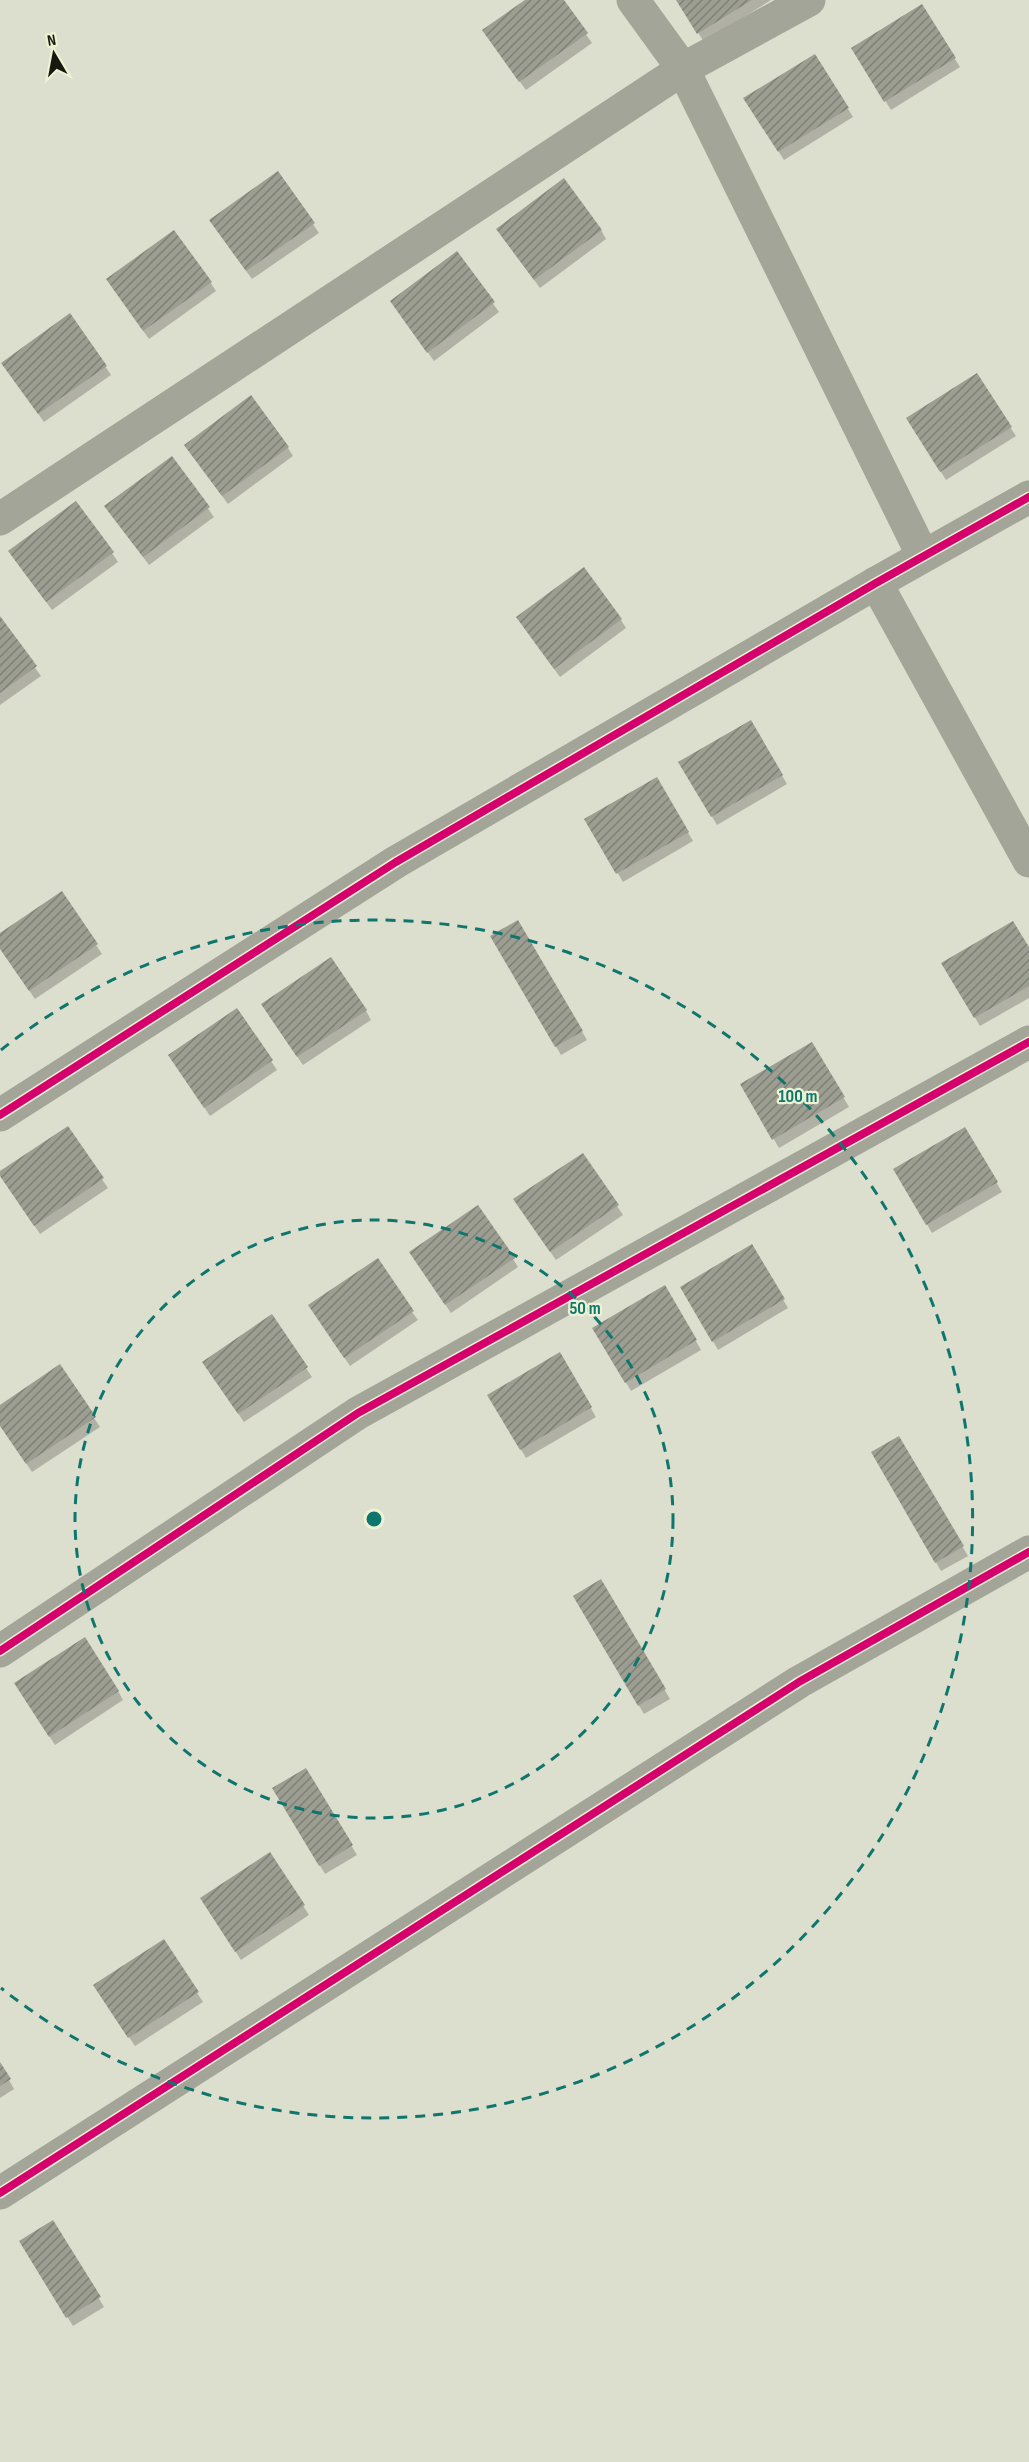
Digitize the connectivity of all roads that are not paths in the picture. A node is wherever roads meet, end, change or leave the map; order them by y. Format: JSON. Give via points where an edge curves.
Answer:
{"nodes":[{"id":1,"x":633,"y":0,"type":"edge"},
{"id":2,"x":808,"y":0,"type":"edge"},
{"id":3,"x":683,"y":69,"type":"junction"},
{"id":4,"x":1029,"y":497,"type":"edge"},
{"id":5,"x":0,"y":519,"type":"edge"},
{"id":6,"x":923,"y":556,"type":"junction"},
{"id":7,"x":876,"y":583,"type":"junction"},
{"id":8,"x":1029,"y":861,"type":"edge"},
{"id":9,"x":1029,"y":1042,"type":"edge"},
{"id":10,"x":0,"y":1115,"type":"edge"},
{"id":11,"x":1029,"y":1552,"type":"edge"},
{"id":12,"x":0,"y":1651,"type":"edge"},
{"id":13,"x":0,"y":2193,"type":"edge"}],
"edges":[{"from":1,"to":3,"type":"street"},
{"from":2,"to":3,"type":"street"},
{"from":3,"to":5,"type":"street"},
{"from":3,"to":6,"type":"street"},
{"from":4,"to":6,"type":"street"},
{"from":6,"to":7,"type":"street"},
{"from":7,"to":8,"type":"street"},
{"from":7,"to":10,"type":"street","via":[[396,862]]},
{"from":9,"to":12,"type":"street","via":[[358,1413]]},
{"from":11,"to":13,"type":"street","via":[[799,1682]]}]}
